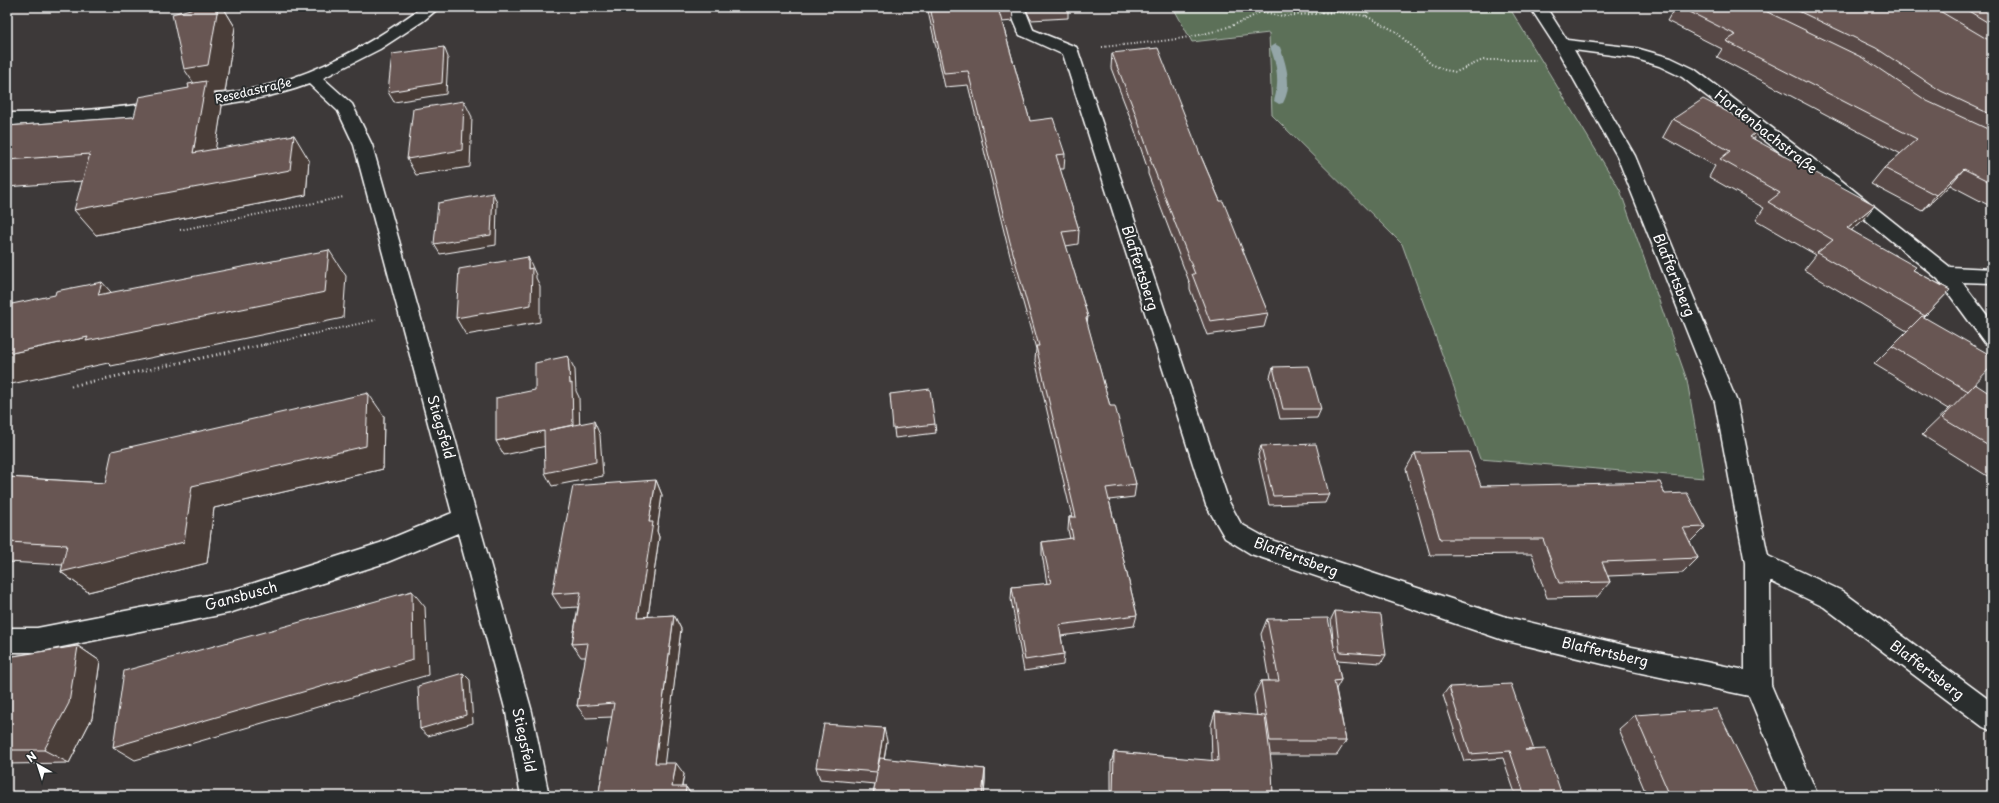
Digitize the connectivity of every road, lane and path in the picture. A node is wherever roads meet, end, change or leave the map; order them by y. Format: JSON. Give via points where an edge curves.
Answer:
{"nodes":[{"id":1,"x":432,"y":7,"type":"edge"},
{"id":2,"x":1016,"y":7,"type":"edge"},
{"id":3,"x":1268,"y":7,"type":"edge"},
{"id":4,"x":1373,"y":7,"type":"edge"},
{"id":5,"x":1538,"y":7,"type":"edge"},
{"id":6,"x":1263,"y":12,"type":"junction"},
{"id":7,"x":1366,"y":16,"type":"junction"},
{"id":8,"x":1566,"y":50,"type":"junction"},
{"id":9,"x":1070,"y":51,"type":"junction"},
{"id":10,"x":310,"y":77,"type":"junction"},
{"id":11,"x":7,"y":119,"type":"edge"},
{"id":12,"x":376,"y":190,"type":"junction"},
{"id":13,"x":180,"y":230,"type":"dead end"},
{"id":14,"x":1945,"y":274,"type":"junction"},
{"id":15,"x":1992,"y":276,"type":"edge"},
{"id":16,"x":410,"y":313,"type":"junction"},
{"id":17,"x":1992,"y":337,"type":"edge"},
{"id":18,"x":71,"y":386,"type":"dead end"},
{"id":19,"x":467,"y":518,"type":"junction"},
{"id":20,"x":1757,"y":563,"type":"junction"},
{"id":21,"x":7,"y":640,"type":"edge"},
{"id":22,"x":1758,"y":685,"type":"junction"},
{"id":23,"x":1992,"y":718,"type":"edge"},
{"id":24,"x":535,"y":796,"type":"edge"},
{"id":25,"x":1804,"y":796,"type":"edge"}],
"edges":[{"from":1,"to":10,"type":"street","name":"Resedastraße","via":[[360,54]]},
{"from":2,"to":9,"type":"street","via":[[1026,32]]},
{"from":3,"to":6,"type":"path"},
{"from":4,"to":7,"type":"path"},
{"from":5,"to":8,"type":"street","name":"Blaffertsberg"},
{"from":6,"to":7,"type":"path","via":[[1283,16],[1338,12]]},
{"from":6,"to":9,"type":"path","via":[[1208,33]]},
{"from":7,"to":8,"type":"path","via":[[1395,31],[1431,64],[1444,70],[1456,72],[1483,60],[1544,60]]},
{"from":8,"to":14,"type":"street","name":"Hordenbachstraße","via":[[1636,53],[1665,62],[1688,74],[1830,181]]},
{"from":8,"to":20,"type":"street","name":"Blaffertsberg","via":[[1626,156],[1726,402]]},
{"from":9,"to":22,"type":"street","name":"Blaffertsberg","via":[[1218,505],[1233,531],[1260,547],[1503,628],[1632,660]]},
{"from":10,"to":11,"type":"street","name":"Resedastraße","via":[[234,98],[134,112]]},
{"from":10,"to":12,"type":"street","name":"Stiegsfeld","via":[[346,108],[363,145]]},
{"from":12,"to":13,"type":"path"},
{"from":12,"to":16,"type":"street","name":"Stiegsfeld"},
{"from":14,"to":15,"type":"street"},
{"from":14,"to":17,"type":"street","name":"Hordenbachstraße"},
{"from":16,"to":18,"type":"path"},
{"from":16,"to":19,"type":"street","name":"Stiegsfeld"},
{"from":19,"to":21,"type":"street","name":"Gansbusch","via":[[385,552],[229,602],[37,640]]},
{"from":19,"to":24,"type":"street","name":"Stiegsfeld","via":[[519,712]]},
{"from":20,"to":22,"type":"street","name":"Blaffertsberg"},
{"from":20,"to":23,"type":"street","name":"Blaffertsberg","via":[[1833,599]]},
{"from":22,"to":25,"type":"street","name":"Blaffertsberg"}]}
